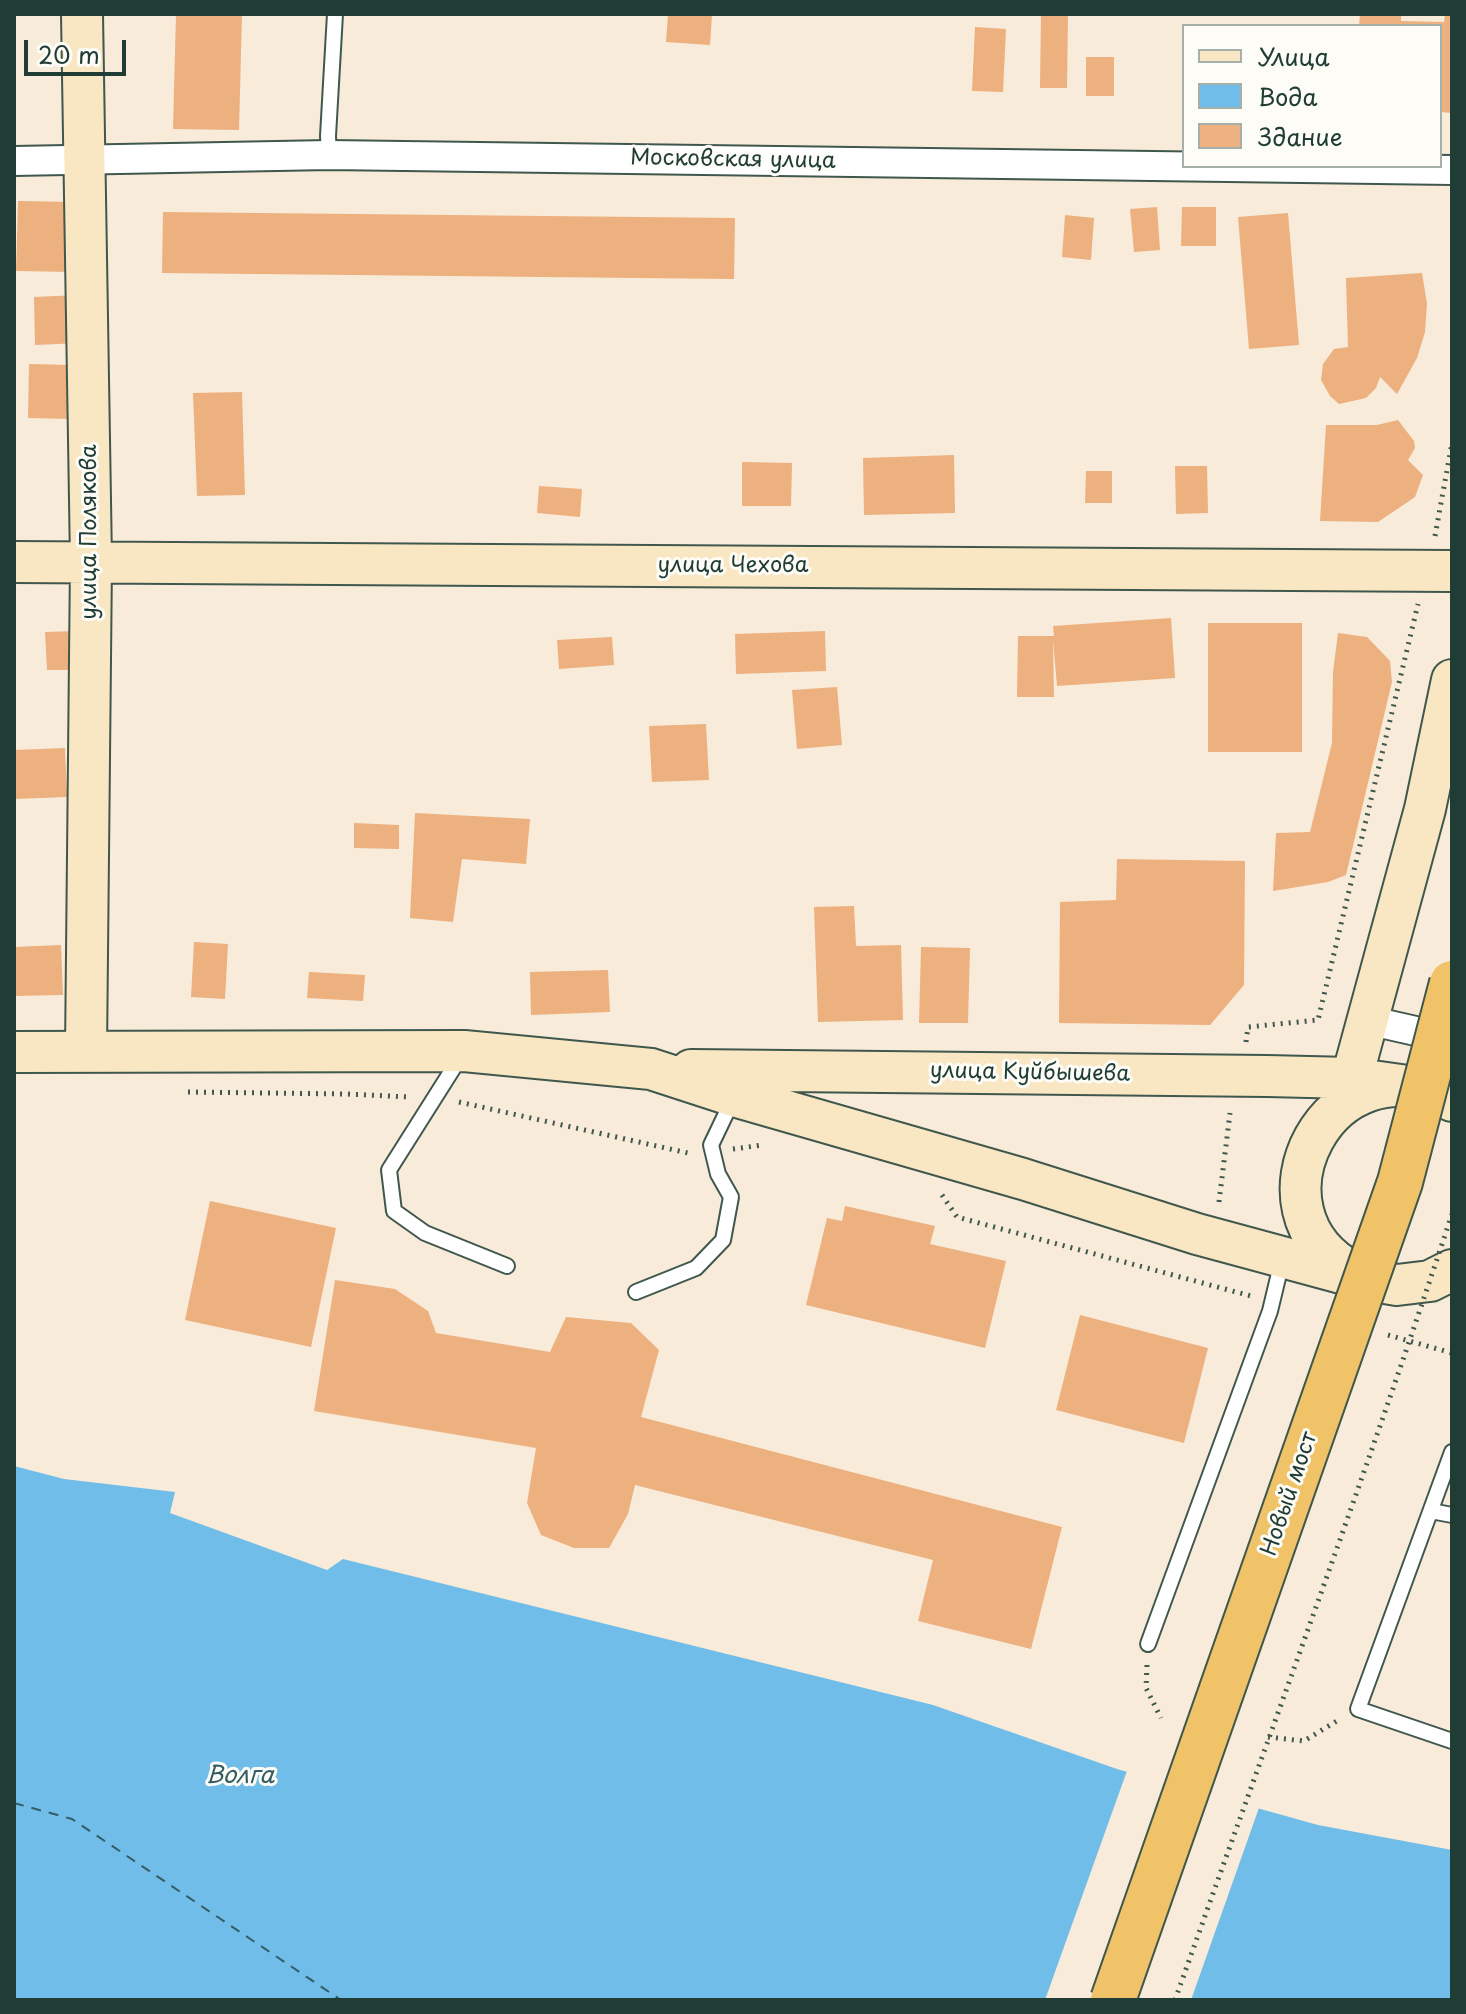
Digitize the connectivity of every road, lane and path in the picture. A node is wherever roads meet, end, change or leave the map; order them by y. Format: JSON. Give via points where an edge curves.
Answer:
{"nodes":[{"id":1,"x":82,"y":14,"type":"edge"},
{"id":2,"x":335,"y":14,"type":"edge"},
{"id":3,"x":329,"y":155,"type":"junction"},
{"id":4,"x":14,"y":161,"type":"edge"},
{"id":5,"x":86,"y":161,"type":"junction"},
{"id":6,"x":1182,"y":166,"type":"edge"},
{"id":7,"x":1302,"y":168,"type":"edge"},
{"id":8,"x":1452,"y":170,"type":"edge"},
{"id":9,"x":1452,"y":443,"type":"edge"},
{"id":10,"x":91,"y":561,"type":"junction"},
{"id":11,"x":14,"y":562,"type":"edge"},
{"id":12,"x":1439,"y":571,"type":"edge"},
{"id":13,"x":1452,"y":680,"type":"edge"},
{"id":14,"x":1452,"y":983,"type":"edge"},
{"id":15,"x":1367,"y":1020,"type":"junction"},
{"id":16,"x":1452,"y":1040,"type":"edge"},
{"id":17,"x":86,"y":1051,"type":"junction"},
{"id":18,"x":464,"y":1051,"type":"junction"},
{"id":19,"x":14,"y":1052,"type":"edge"},
{"id":20,"x":651,"y":1069,"type":"junction"},
{"id":21,"x":1242,"y":1075,"type":"junction"},
{"id":22,"x":1348,"y":1090,"type":"junction"},
{"id":23,"x":172,"y":1092,"type":"dead end"},
{"id":24,"x":734,"y":1096,"type":"junction"},
{"id":25,"x":435,"y":1099,"type":"junction"},
{"id":26,"x":1452,"y":1101,"type":"edge"},
{"id":27,"x":769,"y":1144,"type":"dead end"},
{"id":28,"x":712,"y":1152,"type":"junction"},
{"id":29,"x":937,"y":1188,"type":"dead end"},
{"id":30,"x":1452,"y":1214,"type":"edge"},
{"id":31,"x":1292,"y":1238,"type":"junction"},
{"id":32,"x":1220,"y":1241,"type":"junction"},
{"id":33,"x":507,"y":1266,"type":"dead end"},
{"id":34,"x":1452,"y":1270,"type":"edge"},
{"id":35,"x":1382,"y":1283,"type":"junction"},
{"id":36,"x":636,"y":1292,"type":"dead end"},
{"id":37,"x":1452,"y":1301,"type":"edge"},
{"id":38,"x":1452,"y":1452,"type":"edge"},
{"id":39,"x":1431,"y":1511,"type":"junction"},
{"id":40,"x":1452,"y":1515,"type":"edge"},
{"id":41,"x":1148,"y":1644,"type":"joint"},
{"id":42,"x":1358,"y":1709,"type":"junction"},
{"id":43,"x":1161,"y":1718,"type":"dead end"},
{"id":44,"x":1268,"y":1737,"type":"junction"},
{"id":45,"x":1452,"y":1741,"type":"edge"},
{"id":46,"x":1113,"y":2000,"type":"edge"},
{"id":47,"x":1175,"y":2000,"type":"edge"}],
"edges":[{"from":1,"to":5,"type":"street","name":"улица Полякова"},
{"from":2,"to":3,"type":"lane"},
{"from":3,"to":5,"type":"street","name":"Московская улица"},
{"from":3,"to":6,"type":"street","name":"Московская улица"},
{"from":4,"to":5,"type":"street","name":"Московская улица"},
{"from":5,"to":10,"type":"street","name":"улица Полякова"},
{"from":7,"to":8,"type":"street","name":"Московская улица"},
{"from":9,"to":12,"type":"path"},
{"from":10,"to":11,"type":"street","name":"улица Чехова"},
{"from":10,"to":12,"type":"street","name":"улица Чехова"},
{"from":10,"to":17,"type":"street","name":"улица Полякова"},
{"from":12,"to":21,"type":"path","via":[[1318,1020],[1248,1027]]},
{"from":13,"to":15,"type":"street","via":[[1425,809]]},
{"from":14,"to":46,"type":"highway","name":"Новый мост","bridge":true,"via":[[1400,1182]]},
{"from":15,"to":16,"type":"street"},
{"from":15,"to":22,"type":"street"},
{"from":17,"to":18,"type":"street"},
{"from":17,"to":19,"type":"street"},
{"from":18,"to":20,"type":"street"},
{"from":18,"to":25,"type":"lane"},
{"from":20,"to":21,"type":"street","name":"улица Куйбышева"},
{"from":20,"to":24,"type":"street"},
{"from":21,"to":22,"type":"street","name":"улица Куйбышева"},
{"from":21,"to":32,"type":"path","via":[[1228,1106],[1231,1119],[1216,1210]]},
{"from":22,"to":26,"type":"street","name":"улица Куйбышева","via":[[1408,1086]]},
{"from":22,"to":31,"type":"street","via":[[1306,1152]]},
{"from":23,"to":25,"type":"path"},
{"from":24,"to":28,"type":"lane"},
{"from":24,"to":32,"type":"street"},
{"from":25,"to":28,"type":"path","via":[[692,1154]]},
{"from":25,"to":33,"type":"lane","via":[[389,1170],[394,1211],[425,1233]]},
{"from":27,"to":28,"type":"path"},
{"from":28,"to":36,"type":"lane","via":[[731,1197],[723,1240],[696,1268]]},
{"from":29,"to":32,"type":"path","via":[[957,1217],[1214,1286]]},
{"from":30,"to":44,"type":"path","bridge":true,"via":[[1365,1474]]},
{"from":31,"to":32,"type":"street"},
{"from":31,"to":35,"type":"street"},
{"from":31,"to":41,"type":"lane"},
{"from":34,"to":35,"type":"street","via":[[1430,1281]]},
{"from":35,"to":37,"type":"street"},
{"from":38,"to":39,"type":"lane"},
{"from":39,"to":40,"type":"lane"},
{"from":39,"to":42,"type":"lane"},
{"from":41,"to":43,"type":"path","via":[[1146,1688]]},
{"from":42,"to":44,"type":"path","via":[[1304,1741]]},
{"from":42,"to":45,"type":"lane"},
{"from":44,"to":47,"type":"path","bridge":true}]}
